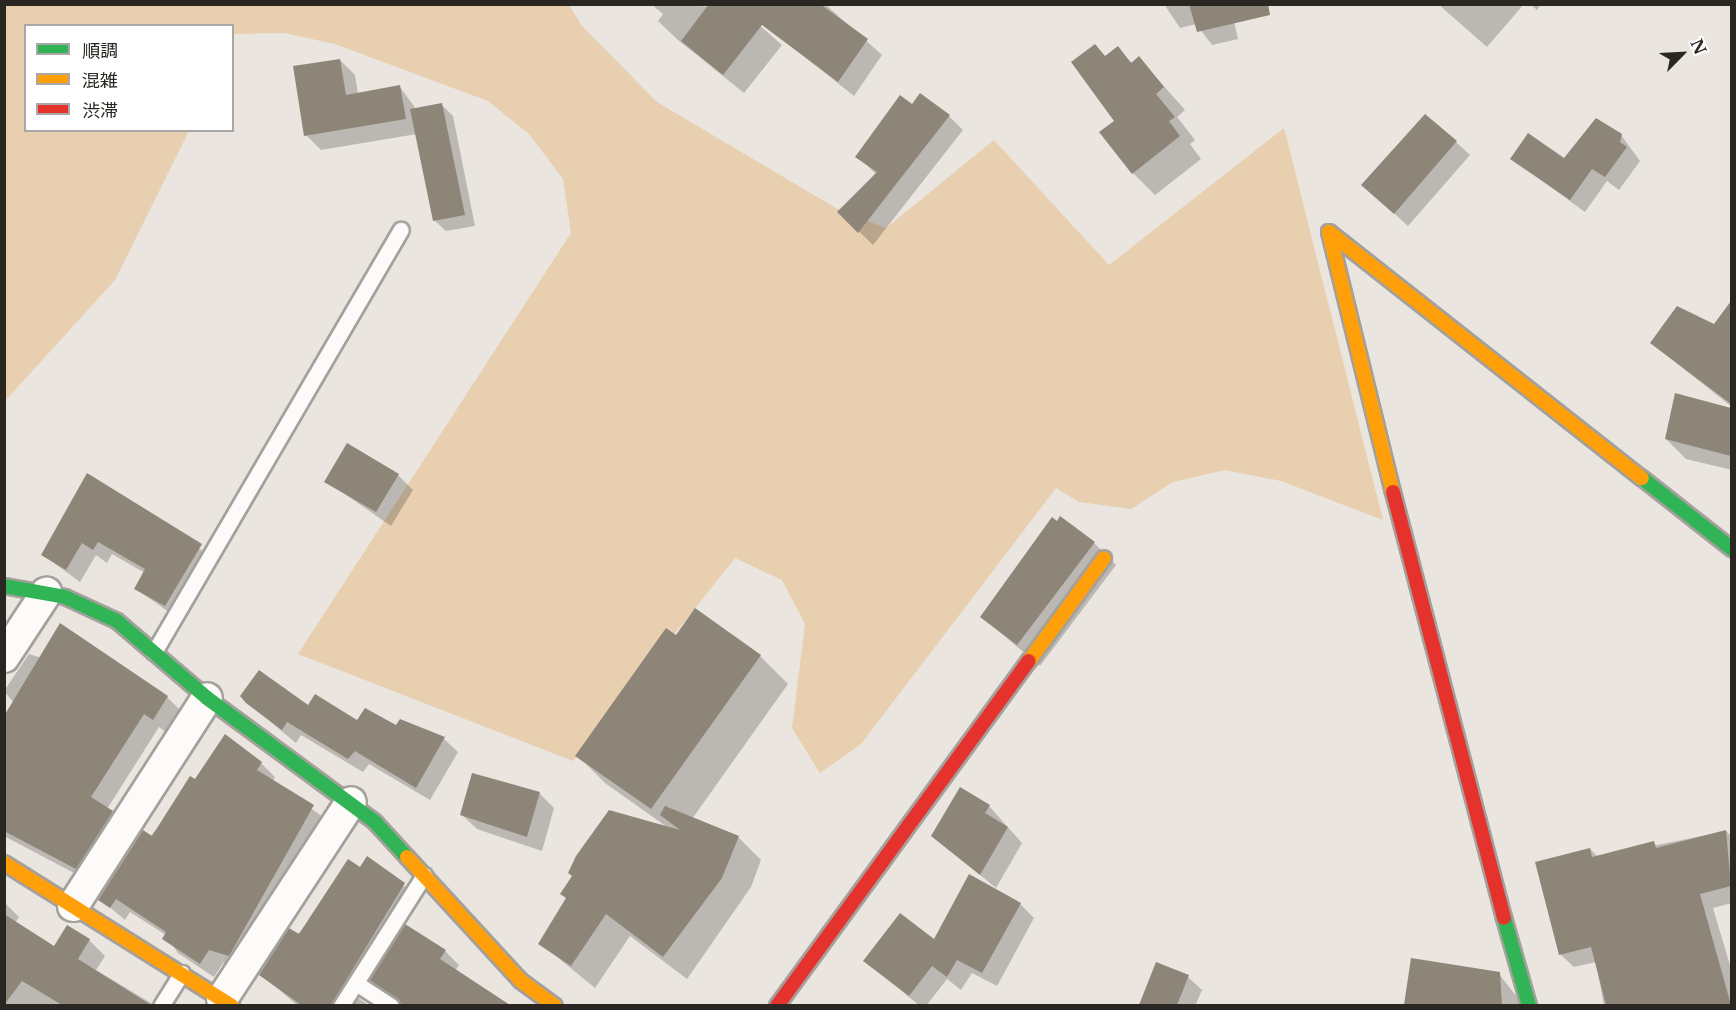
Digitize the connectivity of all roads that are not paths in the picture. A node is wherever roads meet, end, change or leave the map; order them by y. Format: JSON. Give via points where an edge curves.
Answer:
{"nodes":[{"id":1,"x":401,"y":230,"type":"dead end"},
{"id":2,"x":1731,"y":549,"type":"edge"},
{"id":3,"x":1104,"y":558,"type":"dead end"},
{"id":4,"x":4,"y":586,"type":"edge"},
{"id":5,"x":46,"y":593,"type":"junction"},
{"id":6,"x":154,"y":652,"type":"junction"},
{"id":7,"x":4,"y":657,"type":"edge"},
{"id":8,"x":207,"y":698,"type":"junction"},
{"id":9,"x":351,"y":802,"type":"junction"},
{"id":10,"x":4,"y":863,"type":"edge"},
{"id":11,"x":424,"y":875,"type":"junction"},
{"id":12,"x":73,"y":906,"type":"junction"},
{"id":13,"x":182,"y":974,"type":"junction"},
{"id":14,"x":356,"y":983,"type":"junction"},
{"id":15,"x":227,"y":1002,"type":"edge"},
{"id":16,"x":161,"y":1005,"type":"edge"},
{"id":17,"x":341,"y":1005,"type":"edge"},
{"id":18,"x":391,"y":1005,"type":"edge"},
{"id":19,"x":555,"y":1005,"type":"edge"},
{"id":20,"x":777,"y":1005,"type":"edge"},
{"id":21,"x":1529,"y":1005,"type":"edge"}],
"edges":[{"from":1,"to":6,"type":"lane"},
{"from":2,"to":21,"type":"street","via":[[1329,232],[1472,808]]},
{"from":3,"to":20,"type":"street"},
{"from":4,"to":5,"type":"street"},
{"from":5,"to":6,"type":"street","via":[[117,621]]},
{"from":5,"to":7,"type":"street"},
{"from":6,"to":8,"type":"street"},
{"from":8,"to":9,"type":"street"},
{"from":8,"to":12,"type":"street"},
{"from":9,"to":11,"type":"street"},
{"from":9,"to":15,"type":"street"},
{"from":10,"to":12,"type":"street"},
{"from":11,"to":14,"type":"lane"},
{"from":11,"to":19,"type":"street","via":[[521,981]]},
{"from":12,"to":13,"type":"street"},
{"from":13,"to":15,"type":"street"},
{"from":13,"to":16,"type":"lane"},
{"from":14,"to":17,"type":"lane"},
{"from":14,"to":18,"type":"lane"}]}
